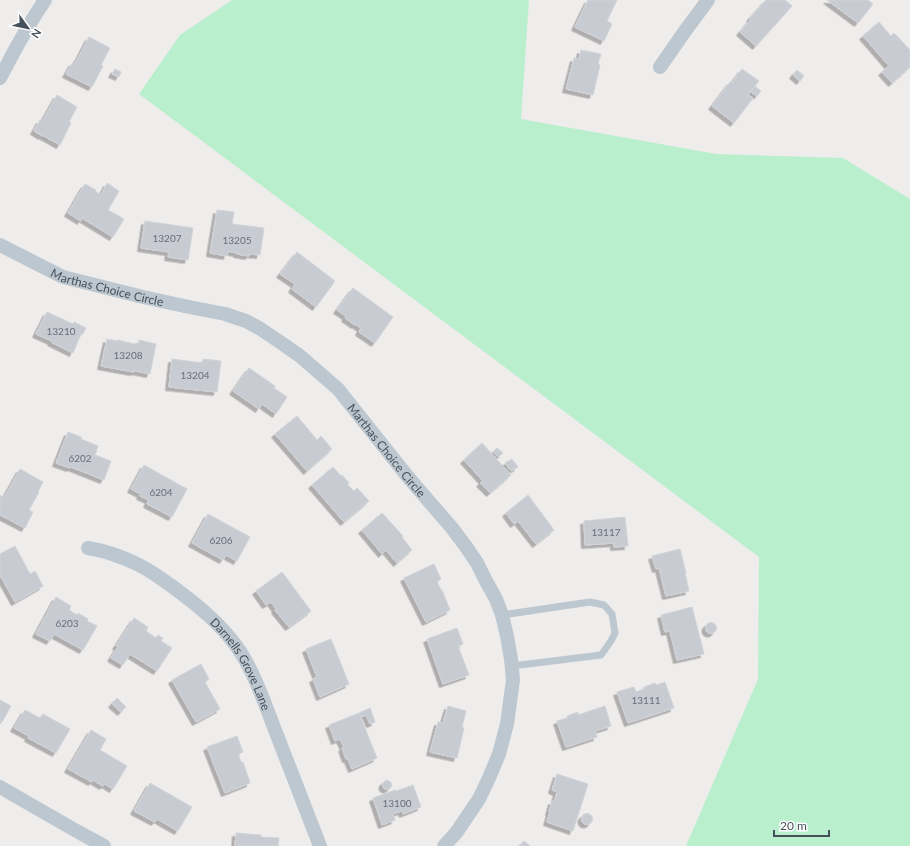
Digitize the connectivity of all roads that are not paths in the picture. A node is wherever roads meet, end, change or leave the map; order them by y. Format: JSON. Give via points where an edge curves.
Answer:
{"nodes":[{"id":1,"x":45,"y":0,"type":"edge"},
{"id":2,"x":708,"y":0,"type":"edge"},
{"id":3,"x":660,"y":67,"type":"dead end"},
{"id":4,"x":0,"y":78,"type":"edge"},
{"id":5,"x":0,"y":245,"type":"edge"},
{"id":6,"x":88,"y":548,"type":"dead end"},
{"id":7,"x":502,"y":615,"type":"junction"},
{"id":8,"x":512,"y":666,"type":"junction"},
{"id":9,"x":0,"y":787,"type":"edge"},
{"id":10,"x":104,"y":846,"type":"edge"},
{"id":11,"x":320,"y":846,"type":"edge"},
{"id":12,"x":444,"y":846,"type":"edge"}],
"edges":[{"from":1,"to":4,"type":"street","via":[[14,49]]},
{"from":2,"to":3,"type":"street"},
{"from":5,"to":7,"type":"street","name":"Marthas Choice Circle","via":[[63,277],[246,321],[300,356],[338,389],[452,528],[477,563]]},
{"from":6,"to":11,"type":"street","name":"Darnells Grove Lane","via":[[123,558],[159,577],[200,607],[238,647],[266,707]]},
{"from":7,"to":8,"type":"street","name":"Marthas Choice Circle"},
{"from":7,"to":8,"type":"lane","via":[[590,602],[604,605],[612,614],[615,633],[601,655]]},
{"from":8,"to":12,"type":"street","name":"Marthas Choice Circle","via":[[513,680],[507,724],[499,754],[479,798],[456,833]]},
{"from":9,"to":10,"type":"street"}]}
